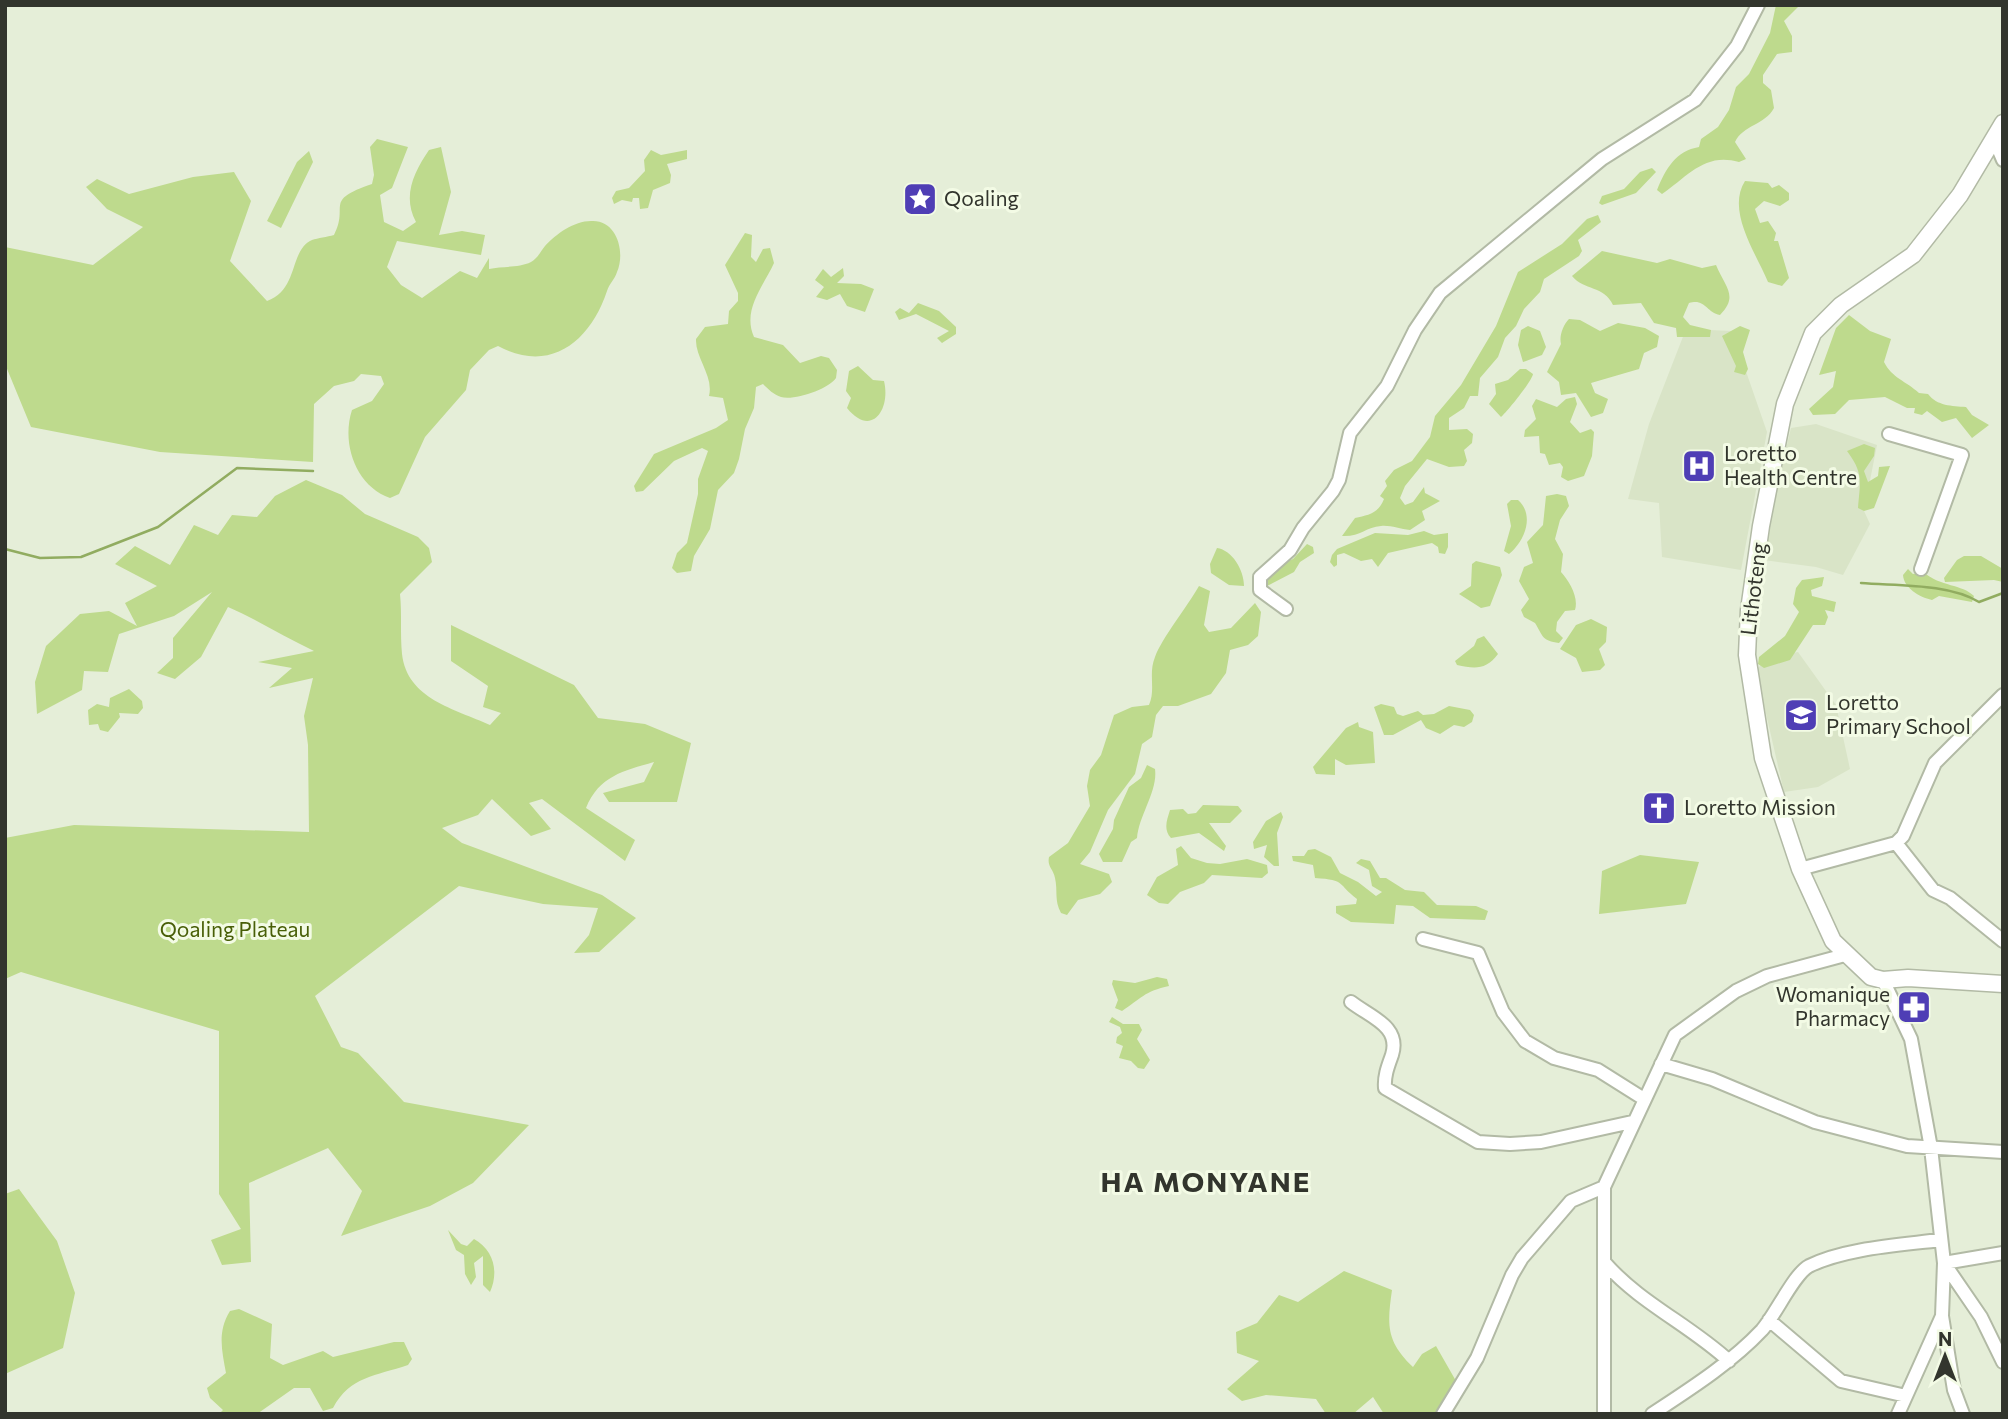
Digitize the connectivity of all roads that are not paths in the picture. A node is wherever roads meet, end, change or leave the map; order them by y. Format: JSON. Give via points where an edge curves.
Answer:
{"nodes":[{"id":1,"x":1758,"y":5,"type":"edge"},
{"id":2,"x":2003,"y":123,"type":"edge"},
{"id":3,"x":1992,"y":143,"type":"junction"},
{"id":4,"x":2003,"y":160,"type":"edge"},
{"id":5,"x":1889,"y":434,"type":"dead end"},
{"id":6,"x":1921,"y":569,"type":"dead end"},
{"id":7,"x":1286,"y":609,"type":"dead end"},
{"id":8,"x":2003,"y":695,"type":"edge"},
{"id":9,"x":1896,"y":843,"type":"junction"},
{"id":10,"x":1800,"y":869,"type":"junction"},
{"id":11,"x":1423,"y":939,"type":"dead end"},
{"id":12,"x":2003,"y":940,"type":"edge"},
{"id":13,"x":1845,"y":955,"type":"junction"},
{"id":14,"x":1882,"y":980,"type":"junction"},
{"id":15,"x":2003,"y":984,"type":"edge"},
{"id":16,"x":1351,"y":1003,"type":"dead end"},
{"id":17,"x":1661,"y":1063,"type":"junction"},
{"id":18,"x":1644,"y":1099,"type":"junction"},
{"id":19,"x":1632,"y":1122,"type":"junction"},
{"id":20,"x":1931,"y":1148,"type":"junction"},
{"id":21,"x":2003,"y":1152,"type":"edge"},
{"id":22,"x":1604,"y":1187,"type":"junction"},
{"id":23,"x":1940,"y":1240,"type":"junction"},
{"id":24,"x":2003,"y":1253,"type":"edge"},
{"id":25,"x":1605,"y":1263,"type":"junction"},
{"id":26,"x":1944,"y":1264,"type":"junction"},
{"id":27,"x":1942,"y":1316,"type":"junction"},
{"id":28,"x":1769,"y":1320,"type":"junction"},
{"id":29,"x":1729,"y":1361,"type":"junction"},
{"id":30,"x":2003,"y":1362,"type":"edge"},
{"id":31,"x":1906,"y":1396,"type":"junction"},
{"id":32,"x":1443,"y":1414,"type":"edge"},
{"id":33,"x":1604,"y":1414,"type":"edge"},
{"id":34,"x":1652,"y":1414,"type":"edge"},
{"id":35,"x":1898,"y":1414,"type":"edge"},
{"id":36,"x":1963,"y":1414,"type":"edge"}],
"edges":[{"from":1,"to":7,"type":"street","via":[[1737,46],[1696,100],[1602,159],[1440,293],[1387,386],[1350,433],[1333,491],[1290,550],[1260,577],[1260,590]]},
{"from":2,"to":3,"type":"main road","name":"Lithoteng"},
{"from":3,"to":4,"type":"street"},
{"from":3,"to":10,"type":"main road","name":"Lithoteng","via":[[1960,195],[1913,256],[1842,305],[1813,333],[1785,404],[1749,610],[1747,655],[1763,758]]},
{"from":5,"to":6,"type":"street","via":[[1962,455]]},
{"from":8,"to":9,"type":"street","via":[[1935,763]]},
{"from":9,"to":10,"type":"street"},
{"from":9,"to":12,"type":"street","via":[[1933,890]]},
{"from":10,"to":13,"type":"main road","name":"Lithoteng","via":[[1833,941]]},
{"from":11,"to":18,"type":"street","via":[[1478,953],[1503,1012],[1525,1041],[1554,1058],[1598,1070]]},
{"from":13,"to":14,"type":"main road","name":"Lithoteng","via":[[1871,977]]},
{"from":13,"to":17,"type":"street","via":[[1767,976],[1736,991],[1675,1035]]},
{"from":14,"to":15,"type":"main road"},
{"from":14,"to":20,"type":"street","via":[[1911,1039]]},
{"from":16,"to":19,"type":"street","via":[[1393,1034],[1396,1042],[1385,1088],[1478,1142],[1555,1139]]},
{"from":17,"to":18,"type":"street"},
{"from":17,"to":20,"type":"street","via":[[1815,1122]]},
{"from":18,"to":19,"type":"street"},
{"from":19,"to":22,"type":"street"},
{"from":20,"to":21,"type":"street"},
{"from":20,"to":23,"type":"street"},
{"from":22,"to":25,"type":"street"},
{"from":22,"to":32,"type":"street","via":[[1571,1201],[1522,1258],[1477,1358]]},
{"from":23,"to":26,"type":"street"},
{"from":23,"to":28,"type":"street","via":[[1881,1247],[1809,1266]]},
{"from":24,"to":26,"type":"street"},
{"from":25,"to":29,"type":"street","via":[[1620,1280]]},
{"from":25,"to":33,"type":"street"},
{"from":26,"to":27,"type":"street"},
{"from":26,"to":30,"type":"street","via":[[1981,1317]]},
{"from":27,"to":31,"type":"street"},
{"from":27,"to":36,"type":"street","via":[[1954,1390]]},
{"from":28,"to":29,"type":"street"},
{"from":28,"to":31,"type":"street","via":[[1841,1381]]},
{"from":29,"to":34,"type":"street"},
{"from":31,"to":35,"type":"street"}]}
